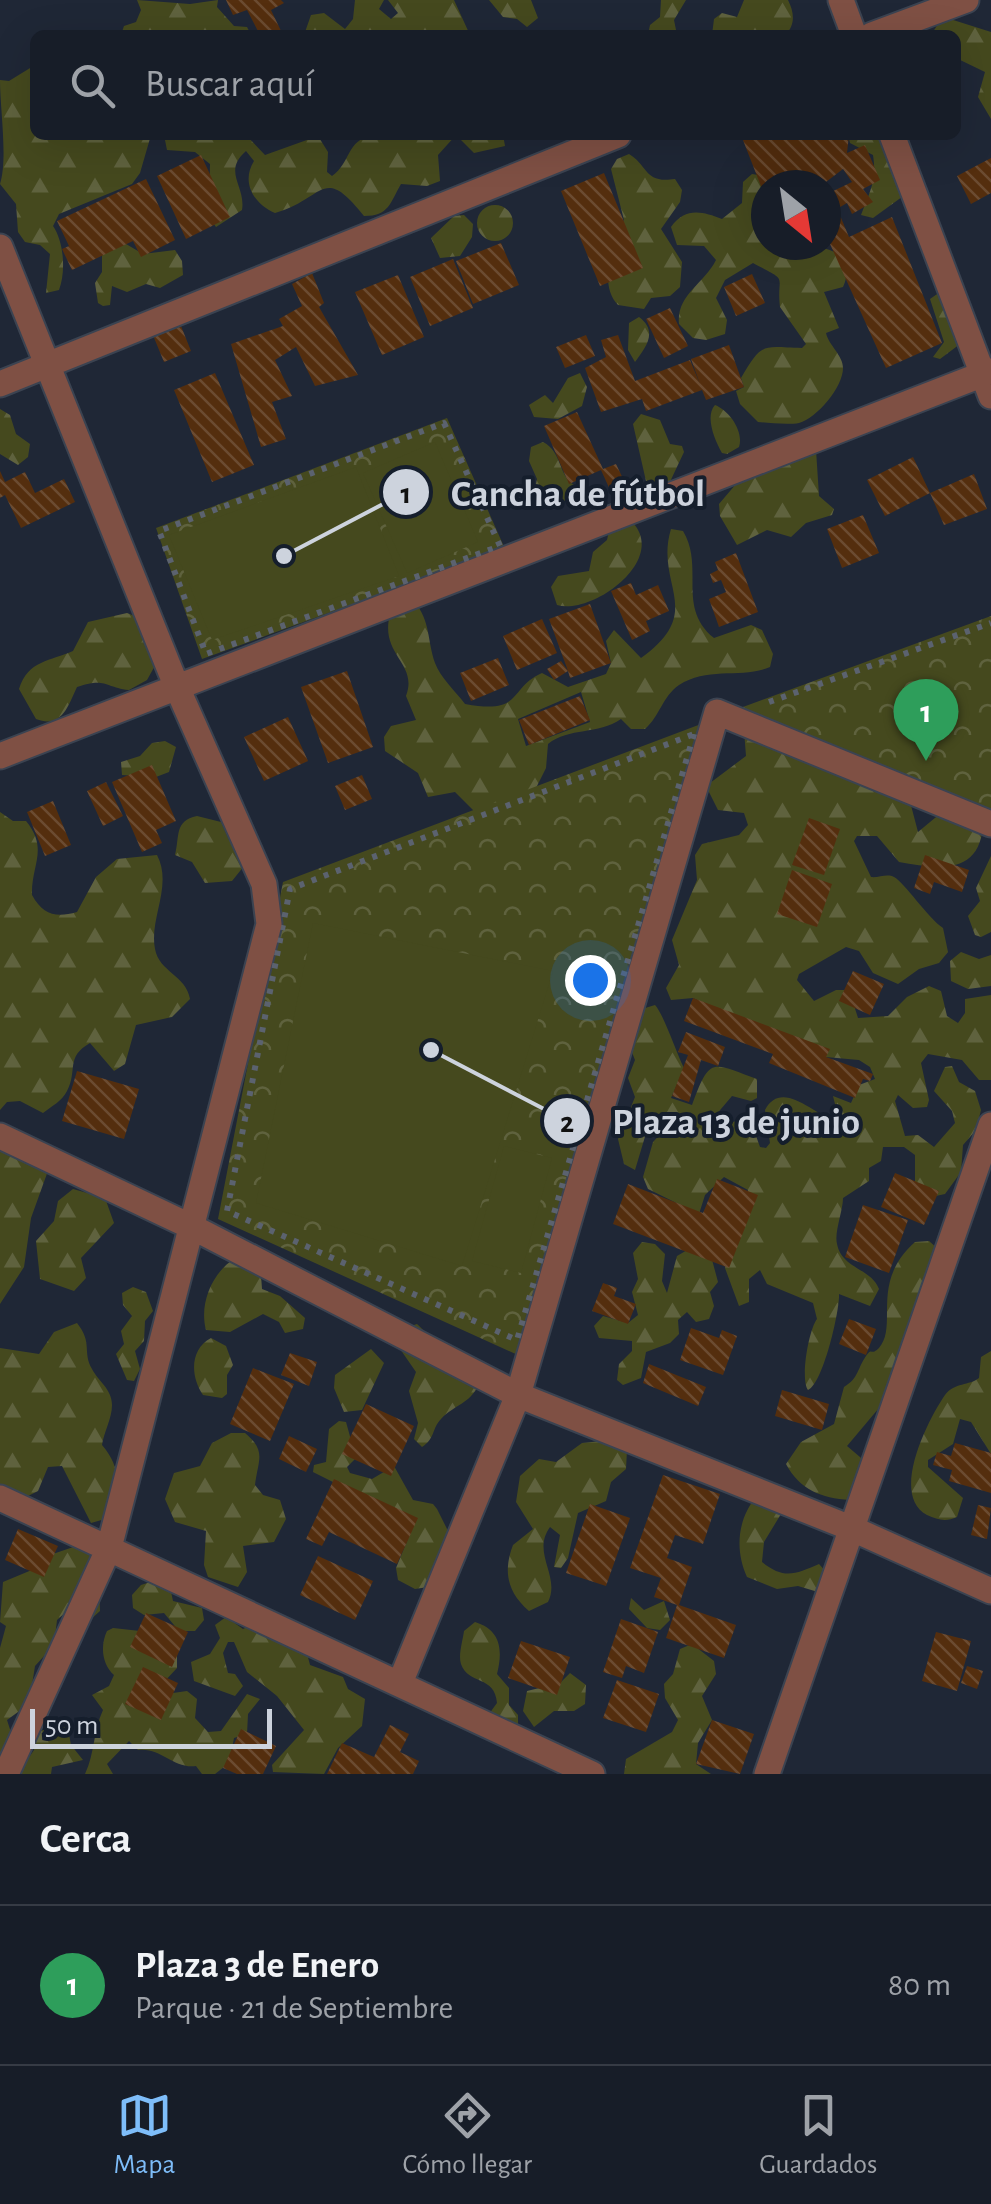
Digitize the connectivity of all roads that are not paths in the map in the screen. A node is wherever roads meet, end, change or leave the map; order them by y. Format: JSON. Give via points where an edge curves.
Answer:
{"nodes":[{"id":1,"x":840,"y":0,"type":"edge"},
{"id":2,"x":966,"y":0,"type":"edge"},
{"id":3,"x":852,"y":30,"type":"edge"},
{"id":4,"x":885,"y":30,"type":"edge"},
{"id":5,"x":606,"y":140,"type":"edge"},
{"id":6,"x":894,"y":140,"type":"edge"},
{"id":7,"x":0,"y":248,"type":"edge"},
{"id":8,"x":46,"y":366,"type":"junction"},
{"id":9,"x":988,"y":380,"type":"edge"},
{"id":10,"x":0,"y":384,"type":"edge"},
{"id":11,"x":176,"y":686,"type":"junction"},
{"id":12,"x":0,"y":756,"type":"edge"},
{"id":13,"x":991,"y":824,"type":"edge"},
{"id":14,"x":991,"y":1125,"type":"edge"},
{"id":15,"x":0,"y":1136,"type":"edge"},
{"id":16,"x":194,"y":1228,"type":"junction"},
{"id":17,"x":518,"y":1395,"type":"junction"},
{"id":18,"x":0,"y":1498,"type":"edge"},
{"id":19,"x":852,"y":1529,"type":"junction"},
{"id":20,"x":109,"y":1548,"type":"junction"},
{"id":21,"x":991,"y":1592,"type":"edge"},
{"id":22,"x":400,"y":1683,"type":"junction"},
{"id":23,"x":6,"y":1774,"type":"edge"},
{"id":24,"x":592,"y":1774,"type":"edge"},
{"id":25,"x":767,"y":1774,"type":"edge"}],
"edges":[{"from":1,"to":3,"type":"street"},
{"from":2,"to":4,"type":"street"},
{"from":5,"to":8,"type":"street"},
{"from":6,"to":9,"type":"street"},
{"from":7,"to":8,"type":"street"},
{"from":8,"to":10,"type":"street"},
{"from":8,"to":11,"type":"street"},
{"from":9,"to":11,"type":"street"},
{"from":11,"to":12,"type":"street"},
{"from":11,"to":16,"type":"street","via":[[264,884],[269,924]]},
{"from":13,"to":17,"type":"street","via":[[716,712]]},
{"from":14,"to":19,"type":"street"},
{"from":15,"to":16,"type":"street"},
{"from":16,"to":17,"type":"street"},
{"from":16,"to":20,"type":"street"},
{"from":17,"to":19,"type":"street"},
{"from":17,"to":22,"type":"street"},
{"from":18,"to":20,"type":"street"},
{"from":19,"to":21,"type":"street"},
{"from":19,"to":25,"type":"street"},
{"from":20,"to":22,"type":"street"},
{"from":20,"to":23,"type":"street"},
{"from":22,"to":24,"type":"street"}]}
